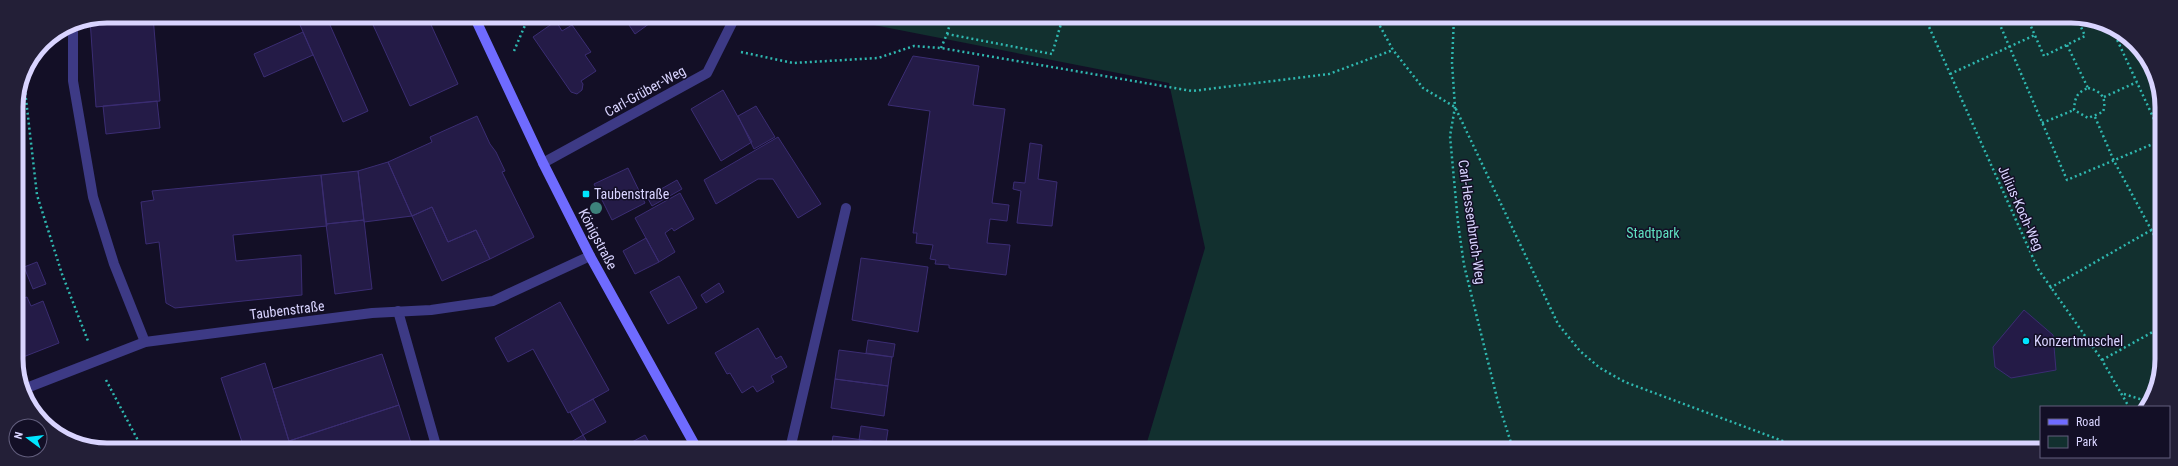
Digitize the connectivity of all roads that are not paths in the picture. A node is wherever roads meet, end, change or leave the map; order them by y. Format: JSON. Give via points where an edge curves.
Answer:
{"nodes":[{"id":1,"x":477,"y":23,"type":"edge"},
{"id":2,"x":732,"y":23,"type":"edge"},
{"id":3,"x":73,"y":30,"type":"edge"},
{"id":4,"x":542,"y":163,"type":"junction"},
{"id":5,"x":846,"y":208,"type":"dead end"},
{"id":6,"x":590,"y":256,"type":"junction"},
{"id":7,"x":398,"y":312,"type":"junction"},
{"id":8,"x":145,"y":342,"type":"junction"},
{"id":9,"x":28,"y":388,"type":"edge"},
{"id":10,"x":435,"y":443,"type":"edge"},
{"id":11,"x":694,"y":443,"type":"edge"},
{"id":12,"x":791,"y":443,"type":"edge"}],
"edges":[{"from":1,"to":4,"type":"main road","name":"Königstraße"},
{"from":2,"to":4,"type":"street","name":"Carl-Grüber-Weg","via":[[707,73]]},
{"from":3,"to":8,"type":"street","via":[[73,81],[93,197],[114,264]]},
{"from":4,"to":6,"type":"main road","name":"Königstraße"},
{"from":5,"to":12,"type":"street"},
{"from":6,"to":7,"type":"street","name":"Taubenstraße","via":[[493,301]]},
{"from":6,"to":11,"type":"main road","name":"Königstraße"},
{"from":7,"to":8,"type":"street","name":"Taubenstraße","via":[[372,313]]},
{"from":7,"to":10,"type":"street"},
{"from":8,"to":9,"type":"street","name":"Taubenstraße"}]}
